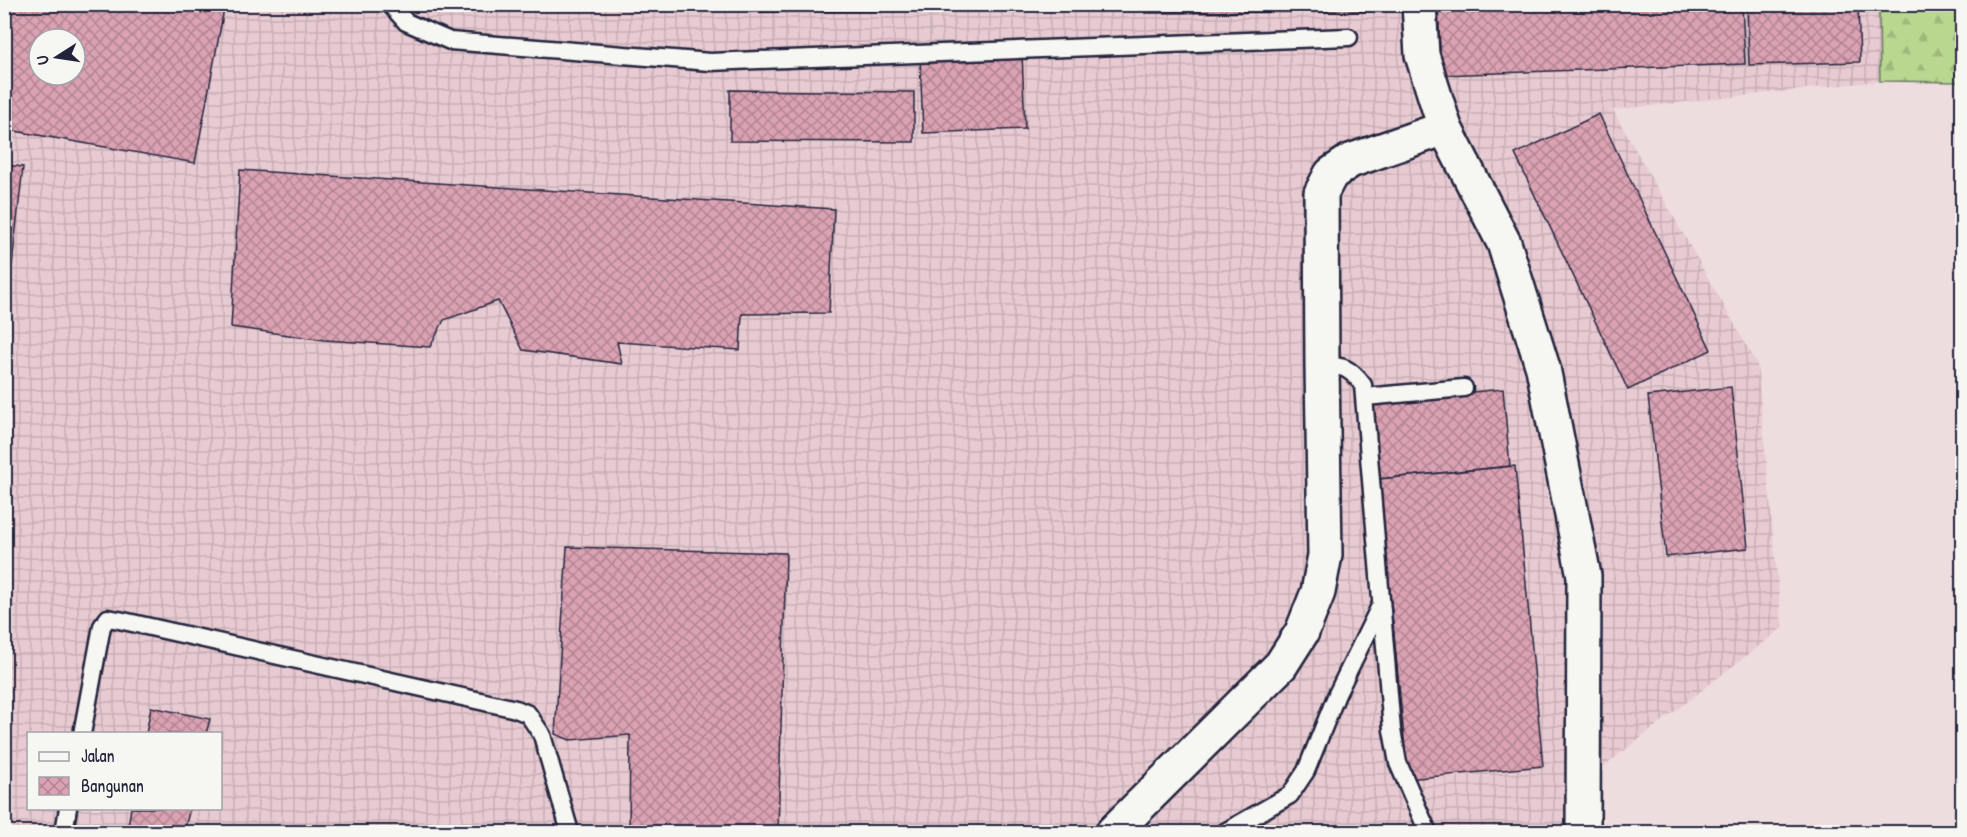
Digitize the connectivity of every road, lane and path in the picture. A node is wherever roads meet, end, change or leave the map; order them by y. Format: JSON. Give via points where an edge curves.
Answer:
{"nodes":[{"id":1,"x":390,"y":4,"type":"edge"},
{"id":2,"x":1419,"y":4,"type":"edge"},
{"id":3,"x":1349,"y":37,"type":"dead end"},
{"id":4,"x":1445,"y":128,"type":"junction"},
{"id":5,"x":1322,"y":366,"type":"junction"},
{"id":6,"x":1464,"y":388,"type":"dead end"},
{"id":7,"x":1365,"y":397,"type":"junction"},
{"id":8,"x":1382,"y":603,"type":"junction"},
{"id":9,"x":82,"y":732,"type":"edge"},
{"id":10,"x":68,"y":810,"type":"edge"},
{"id":11,"x":64,"y":832,"type":"edge"},
{"id":12,"x":570,"y":832,"type":"edge"},
{"id":13,"x":1113,"y":832,"type":"edge"},
{"id":14,"x":1225,"y":832,"type":"edge"},
{"id":15,"x":1428,"y":832,"type":"edge"},
{"id":16,"x":1583,"y":832,"type":"edge"}],
"edges":[{"from":1,"to":3,"type":"lane","via":[[406,22],[450,41],[710,62]]},
{"from":2,"to":4,"type":"street","via":[[1422,55]]},
{"from":4,"to":5,"type":"street","via":[[1350,161],[1331,174],[1321,193]]},
{"from":4,"to":16,"type":"street","via":[[1504,243],[1543,368],[1580,553],[1584,576]]},
{"from":5,"to":7,"type":"lane","via":[[1354,372],[1363,385]]},
{"from":5,"to":13,"type":"street","via":[[1325,555],[1318,592],[1302,632],[1281,665]]},
{"from":6,"to":7,"type":"lane"},
{"from":7,"to":8,"type":"lane"},
{"from":8,"to":14,"type":"lane","via":[[1336,694],[1306,771],[1290,795]]},
{"from":8,"to":15,"type":"lane","via":[[1398,764]]},
{"from":9,"to":12,"type":"lane","via":[[102,626],[108,618],[119,620],[528,714],[542,735]]},
{"from":10,"to":11,"type":"lane"}]}
